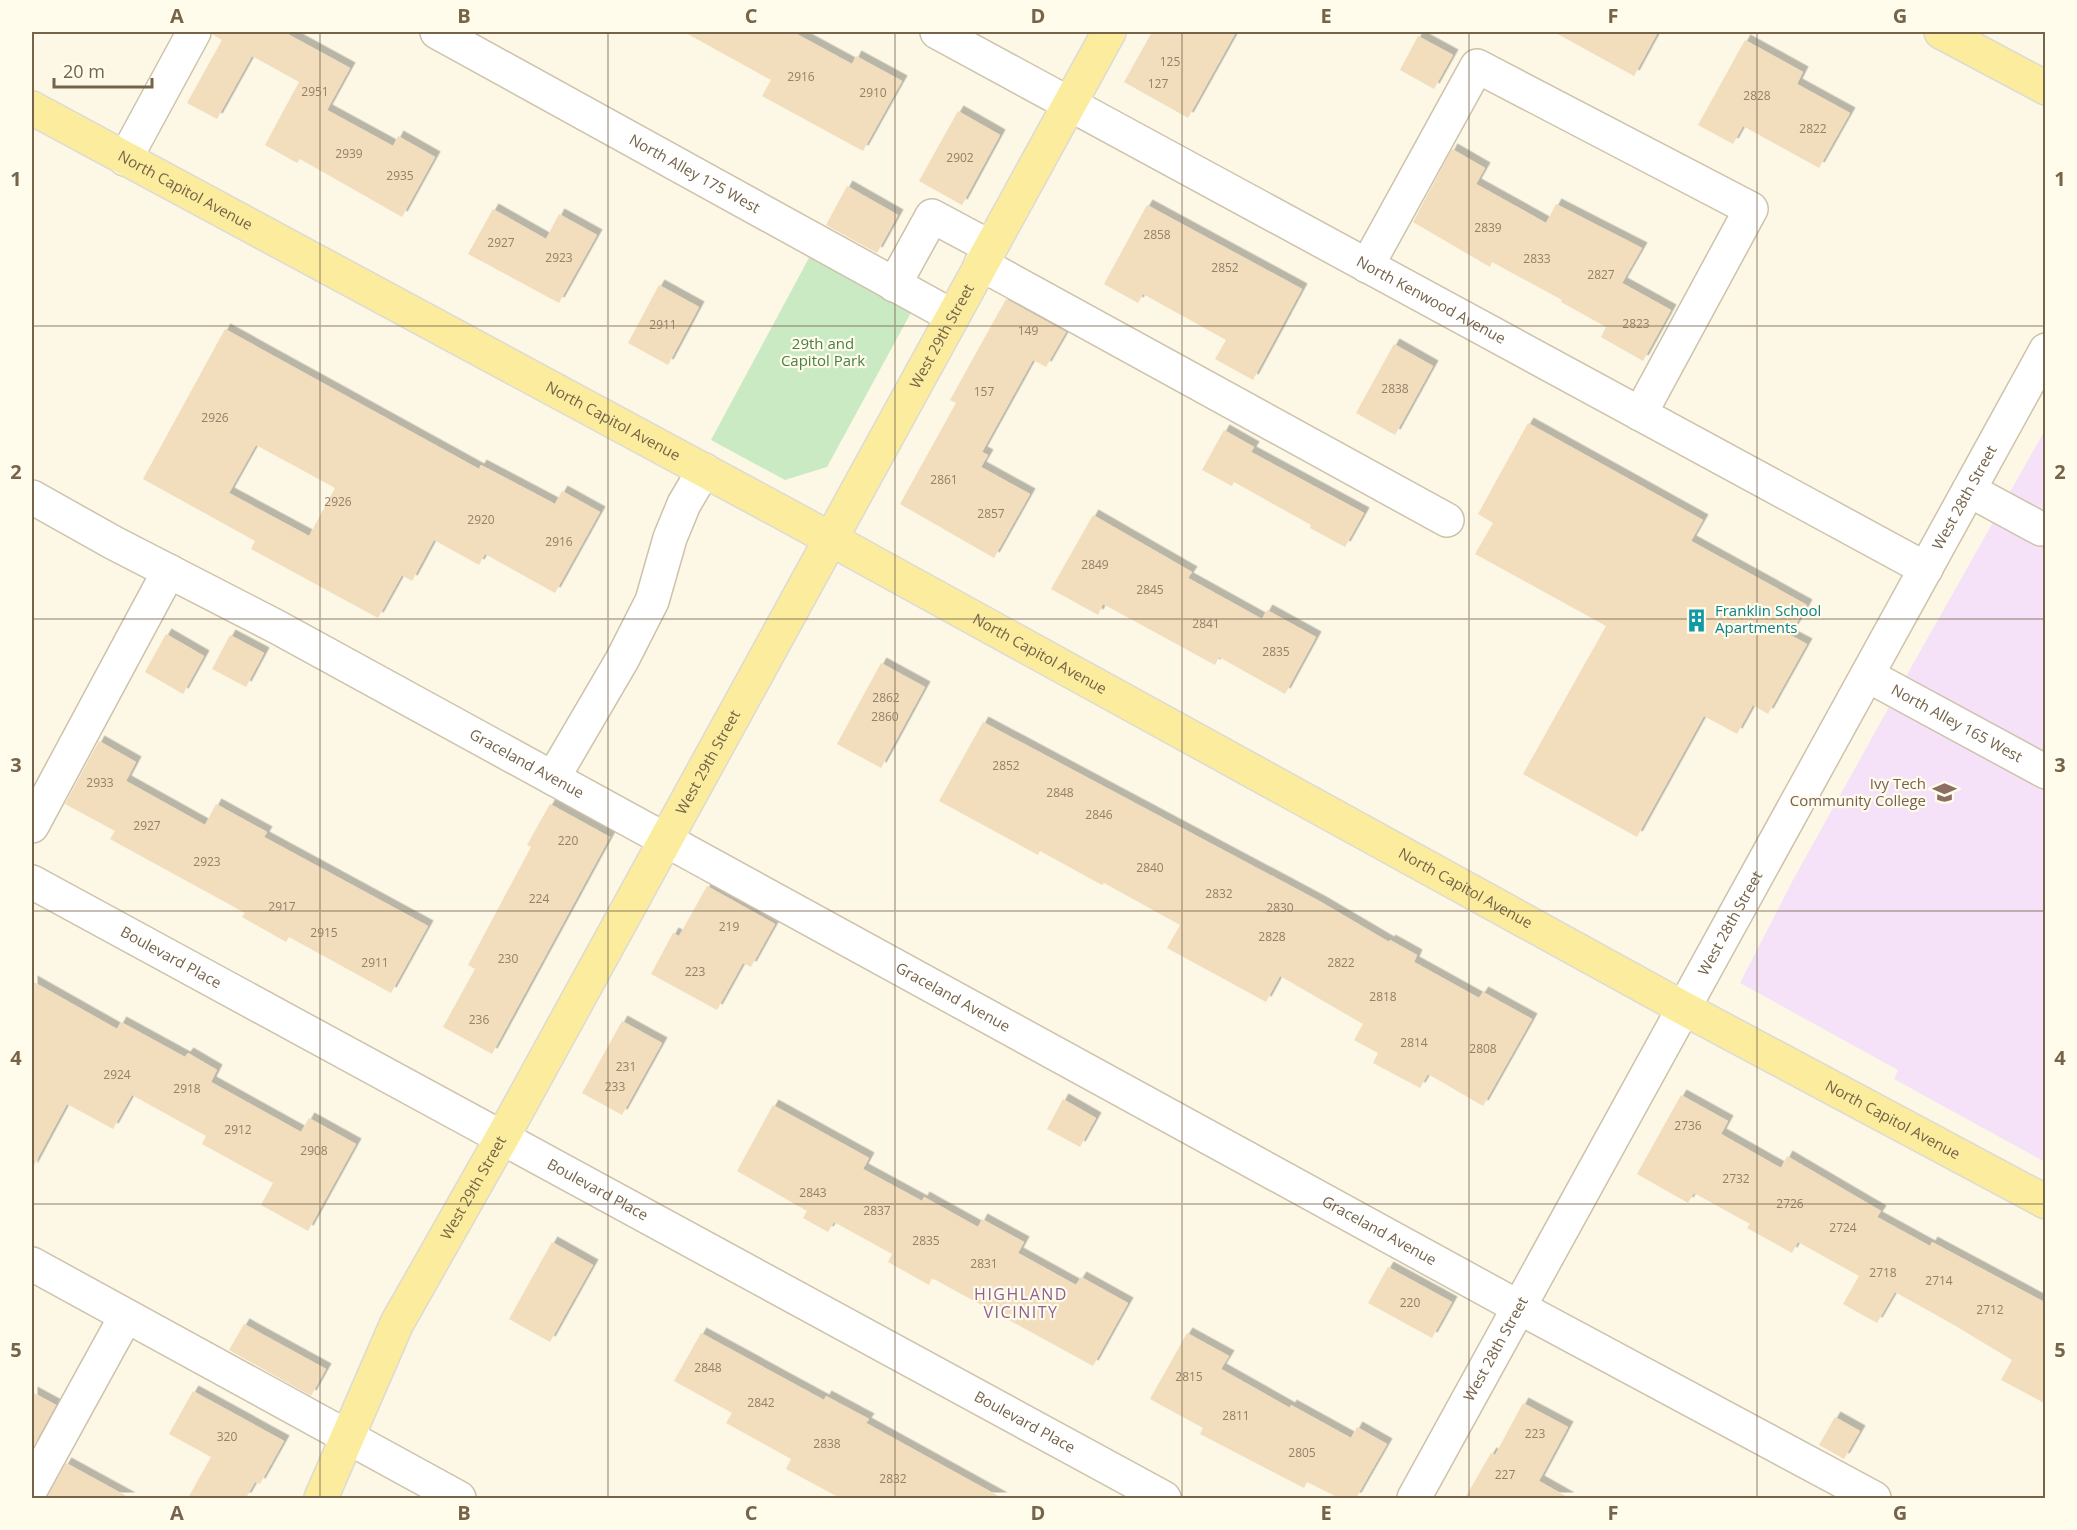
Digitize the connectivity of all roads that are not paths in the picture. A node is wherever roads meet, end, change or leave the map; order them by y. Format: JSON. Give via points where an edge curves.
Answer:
{"nodes":[{"id":1,"x":194,"y":32,"type":"edge"},
{"id":2,"x":437,"y":32,"type":"edge"},
{"id":3,"x":937,"y":32,"type":"edge"},
{"id":4,"x":1109,"y":32,"type":"edge"},
{"id":5,"x":1941,"y":32,"type":"edge"},
{"id":6,"x":2046,"y":88,"type":"edge"},
{"id":7,"x":1070,"y":105,"type":"junction"},
{"id":8,"x":32,"y":108,"type":"edge"},
{"id":9,"x":125,"y":159,"type":"junction"},
{"id":10,"x":986,"y":256,"type":"junction"},
{"id":11,"x":1367,"y":266,"type":"junction"},
{"id":12,"x":894,"y":285,"type":"junction"},
{"id":13,"x":952,"y":316,"type":"junction"},
{"id":14,"x":2046,"y":350,"type":"edge"},
{"id":15,"x":1640,"y":414,"type":"junction"},
{"id":16,"x":704,"y":470,"type":"junction"},
{"id":17,"x":1969,"y":490,"type":"junction"},
{"id":18,"x":32,"y":497,"type":"edge"},
{"id":19,"x":1448,"y":520,"type":"dead end"},
{"id":20,"x":2041,"y":529,"type":"dead end"},
{"id":21,"x":832,"y":540,"type":"junction"},
{"id":22,"x":1926,"y":569,"type":"junction"},
{"id":23,"x":169,"y":571,"type":"junction"},
{"id":24,"x":1867,"y":675,"type":"junction"},
{"id":25,"x":2046,"y":772,"type":"edge"},
{"id":26,"x":553,"y":778,"type":"junction"},
{"id":27,"x":32,"y":826,"type":"edge"},
{"id":28,"x":665,"y":840,"type":"junction"},
{"id":29,"x":32,"y":882,"type":"edge"},
{"id":30,"x":1683,"y":1008,"type":"junction"},
{"id":31,"x":502,"y":1138,"type":"junction"},
{"id":32,"x":2046,"y":1202,"type":"edge"},
{"id":33,"x":32,"y":1264,"type":"edge"},
{"id":34,"x":1520,"y":1308,"type":"junction"},
{"id":35,"x":126,"y":1316,"type":"junction"},
{"id":36,"x":349,"y":1438,"type":"junction"},
{"id":37,"x":32,"y":1487,"type":"edge"},
{"id":38,"x":321,"y":1498,"type":"edge"},
{"id":39,"x":459,"y":1498,"type":"edge"},
{"id":40,"x":1164,"y":1498,"type":"edge"},
{"id":41,"x":1414,"y":1498,"type":"edge"},
{"id":42,"x":1874,"y":1498,"type":"edge"}],
"edges":[{"from":1,"to":9,"type":"street"},
{"from":2,"to":12,"type":"street","name":"North Alley 175 West"},
{"from":3,"to":7,"type":"street","name":"North Kenwood Avenue"},
{"from":4,"to":7,"type":"main road","name":"West 29th Street"},
{"from":5,"to":6,"type":"main road"},
{"from":7,"to":10,"type":"main road","name":"West 29th Street"},
{"from":7,"to":11,"type":"street","name":"North Kenwood Avenue"},
{"from":8,"to":9,"type":"main road","name":"North Capitol Avenue"},
{"from":9,"to":16,"type":"main road","name":"North Capitol Avenue"},
{"from":10,"to":12,"type":"street","via":[[932,216]]},
{"from":10,"to":13,"type":"main road","name":"West 29th Street"},
{"from":10,"to":19,"type":"street"},
{"from":11,"to":15,"type":"street","name":"North Kenwood Avenue"},
{"from":11,"to":15,"type":"street","via":[[1477,66],[1751,209]]},
{"from":12,"to":13,"type":"street","name":"North Alley 175 West"},
{"from":13,"to":21,"type":"main road","name":"West 29th Street"},
{"from":14,"to":17,"type":"street","name":"West 28th Street"},
{"from":15,"to":22,"type":"street","name":"North Kenwood Avenue"},
{"from":16,"to":21,"type":"main road","name":"North Capitol Avenue"},
{"from":16,"to":26,"type":"street","via":[[670,538],[652,601]]},
{"from":17,"to":20,"type":"street"},
{"from":17,"to":22,"type":"street","name":"West 28th Street"},
{"from":18,"to":23,"type":"street","name":"Graceland Avenue"},
{"from":21,"to":28,"type":"main road","name":"West 29th Street"},
{"from":21,"to":30,"type":"main road","name":"North Capitol Avenue"},
{"from":22,"to":24,"type":"street","name":"West 28th Street"},
{"from":23,"to":26,"type":"street","name":"Graceland Avenue"},
{"from":23,"to":27,"type":"street"},
{"from":24,"to":25,"type":"street","name":"North Alley 165 West"},
{"from":24,"to":30,"type":"street","name":"West 28th Street"},
{"from":26,"to":28,"type":"street","name":"Graceland Avenue"},
{"from":28,"to":31,"type":"main road","name":"West 29th Street"},
{"from":28,"to":34,"type":"street","name":"Graceland Avenue"},
{"from":29,"to":31,"type":"street","name":"Boulevard Place"},
{"from":30,"to":32,"type":"main road","name":"North Capitol Avenue"},
{"from":30,"to":34,"type":"street","name":"West 28th Street"},
{"from":31,"to":36,"type":"main road","name":"West 29th Street","via":[[398,1323]]},
{"from":31,"to":40,"type":"street","name":"Boulevard Place"},
{"from":33,"to":35,"type":"street"},
{"from":34,"to":41,"type":"street","name":"West 28th Street"},
{"from":34,"to":42,"type":"street","name":"Graceland Avenue"},
{"from":35,"to":36,"type":"street"},
{"from":35,"to":37,"type":"street"},
{"from":36,"to":38,"type":"main road","name":"West 29th Street"},
{"from":36,"to":39,"type":"street"}]}
